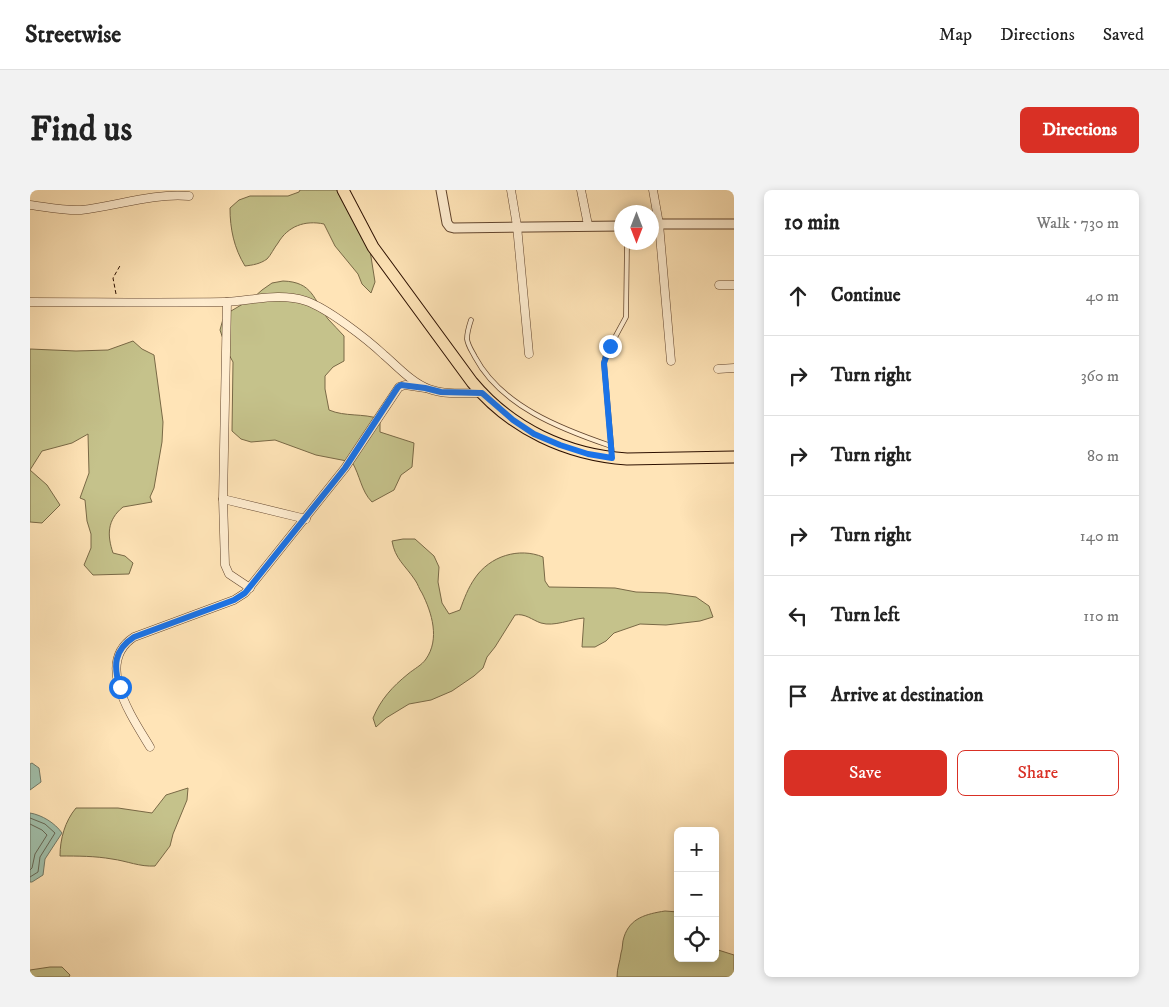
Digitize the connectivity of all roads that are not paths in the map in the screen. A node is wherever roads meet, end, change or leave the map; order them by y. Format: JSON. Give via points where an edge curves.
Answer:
{"nodes":[{"id":1,"x":343,"y":190,"type":"edge"},
{"id":2,"x":441,"y":190,"type":"edge"},
{"id":3,"x":511,"y":190,"type":"edge"},
{"id":4,"x":582,"y":190,"type":"edge"},
{"id":5,"x":653,"y":190,"type":"edge"},
{"id":6,"x":189,"y":196,"type":"dead end"},
{"id":7,"x":30,"y":205,"type":"edge"},
{"id":8,"x":654,"y":205,"type":"edge"},
{"id":9,"x":659,"y":224,"type":"edge"},
{"id":10,"x":734,"y":224,"type":"edge"},
{"id":11,"x":588,"y":225,"type":"junction"},
{"id":12,"x":517,"y":226,"type":"junction"},
{"id":13,"x":614,"y":226,"type":"edge"},
{"id":14,"x":627,"y":250,"type":"edge"},
{"id":15,"x":658,"y":250,"type":"edge"},
{"id":16,"x":719,"y":284,"type":"dead end"},
{"id":17,"x":734,"y":285,"type":"edge"},
{"id":18,"x":30,"y":302,"type":"edge"},
{"id":19,"x":227,"y":302,"type":"junction"},
{"id":20,"x":471,"y":320,"type":"dead end"},
{"id":21,"x":529,"y":354,"type":"dead end"},
{"id":22,"x":671,"y":360,"type":"dead end"},
{"id":23,"x":734,"y":368,"type":"edge"},
{"id":24,"x":718,"y":369,"type":"dead end"},
{"id":25,"x":425,"y":388,"type":"junction"},
{"id":26,"x":482,"y":393,"type":"junction"},
{"id":27,"x":611,"y":446,"type":"junction"},
{"id":28,"x":734,"y":457,"type":"edge"},
{"id":29,"x":612,"y":458,"type":"junction"},
{"id":30,"x":223,"y":499,"type":"junction"},
{"id":31,"x":306,"y":519,"type":"junction"},
{"id":32,"x":250,"y":588,"type":"junction"},
{"id":33,"x":150,"y":747,"type":"dead end"}],
"edges":[{"from":1,"to":26,"type":"main road","via":[[373,247]]},
{"from":2,"to":12,"type":"street","via":[[447,223],[454,228]]},
{"from":3,"to":12,"type":"street"},
{"from":4,"to":11,"type":"street"},
{"from":5,"to":8,"type":"street"},
{"from":6,"to":7,"type":"street","via":[[148,198],[79,210]]},
{"from":9,"to":10,"type":"street"},
{"from":11,"to":12,"type":"street"},
{"from":11,"to":13,"type":"street"},
{"from":12,"to":21,"type":"street"},
{"from":14,"to":27,"type":"lane","via":[[623,324],[604,363]]},
{"from":15,"to":22,"type":"street"},
{"from":16,"to":17,"type":"street"},
{"from":18,"to":19,"type":"street"},
{"from":19,"to":25,"type":"street","via":[[278,296],[308,302],[375,346]]},
{"from":19,"to":30,"type":"street"},
{"from":20,"to":27,"type":"lane","via":[[468,345],[479,365],[503,392],[550,422]]},
{"from":23,"to":24,"type":"street"},
{"from":25,"to":26,"type":"street","via":[[441,392]]},
{"from":25,"to":31,"type":"street","via":[[398,387],[345,468]]},
{"from":26,"to":29,"type":"main road","via":[[534,434],[588,454]]},
{"from":27,"to":29,"type":"lane"},
{"from":28,"to":29,"type":"main road"},
{"from":30,"to":31,"type":"street"},
{"from":30,"to":32,"type":"street","via":[[226,570]]},
{"from":31,"to":32,"type":"street"},
{"from":32,"to":33,"type":"street","via":[[234,600],[134,637],[121,648],[116,676]]}]}
